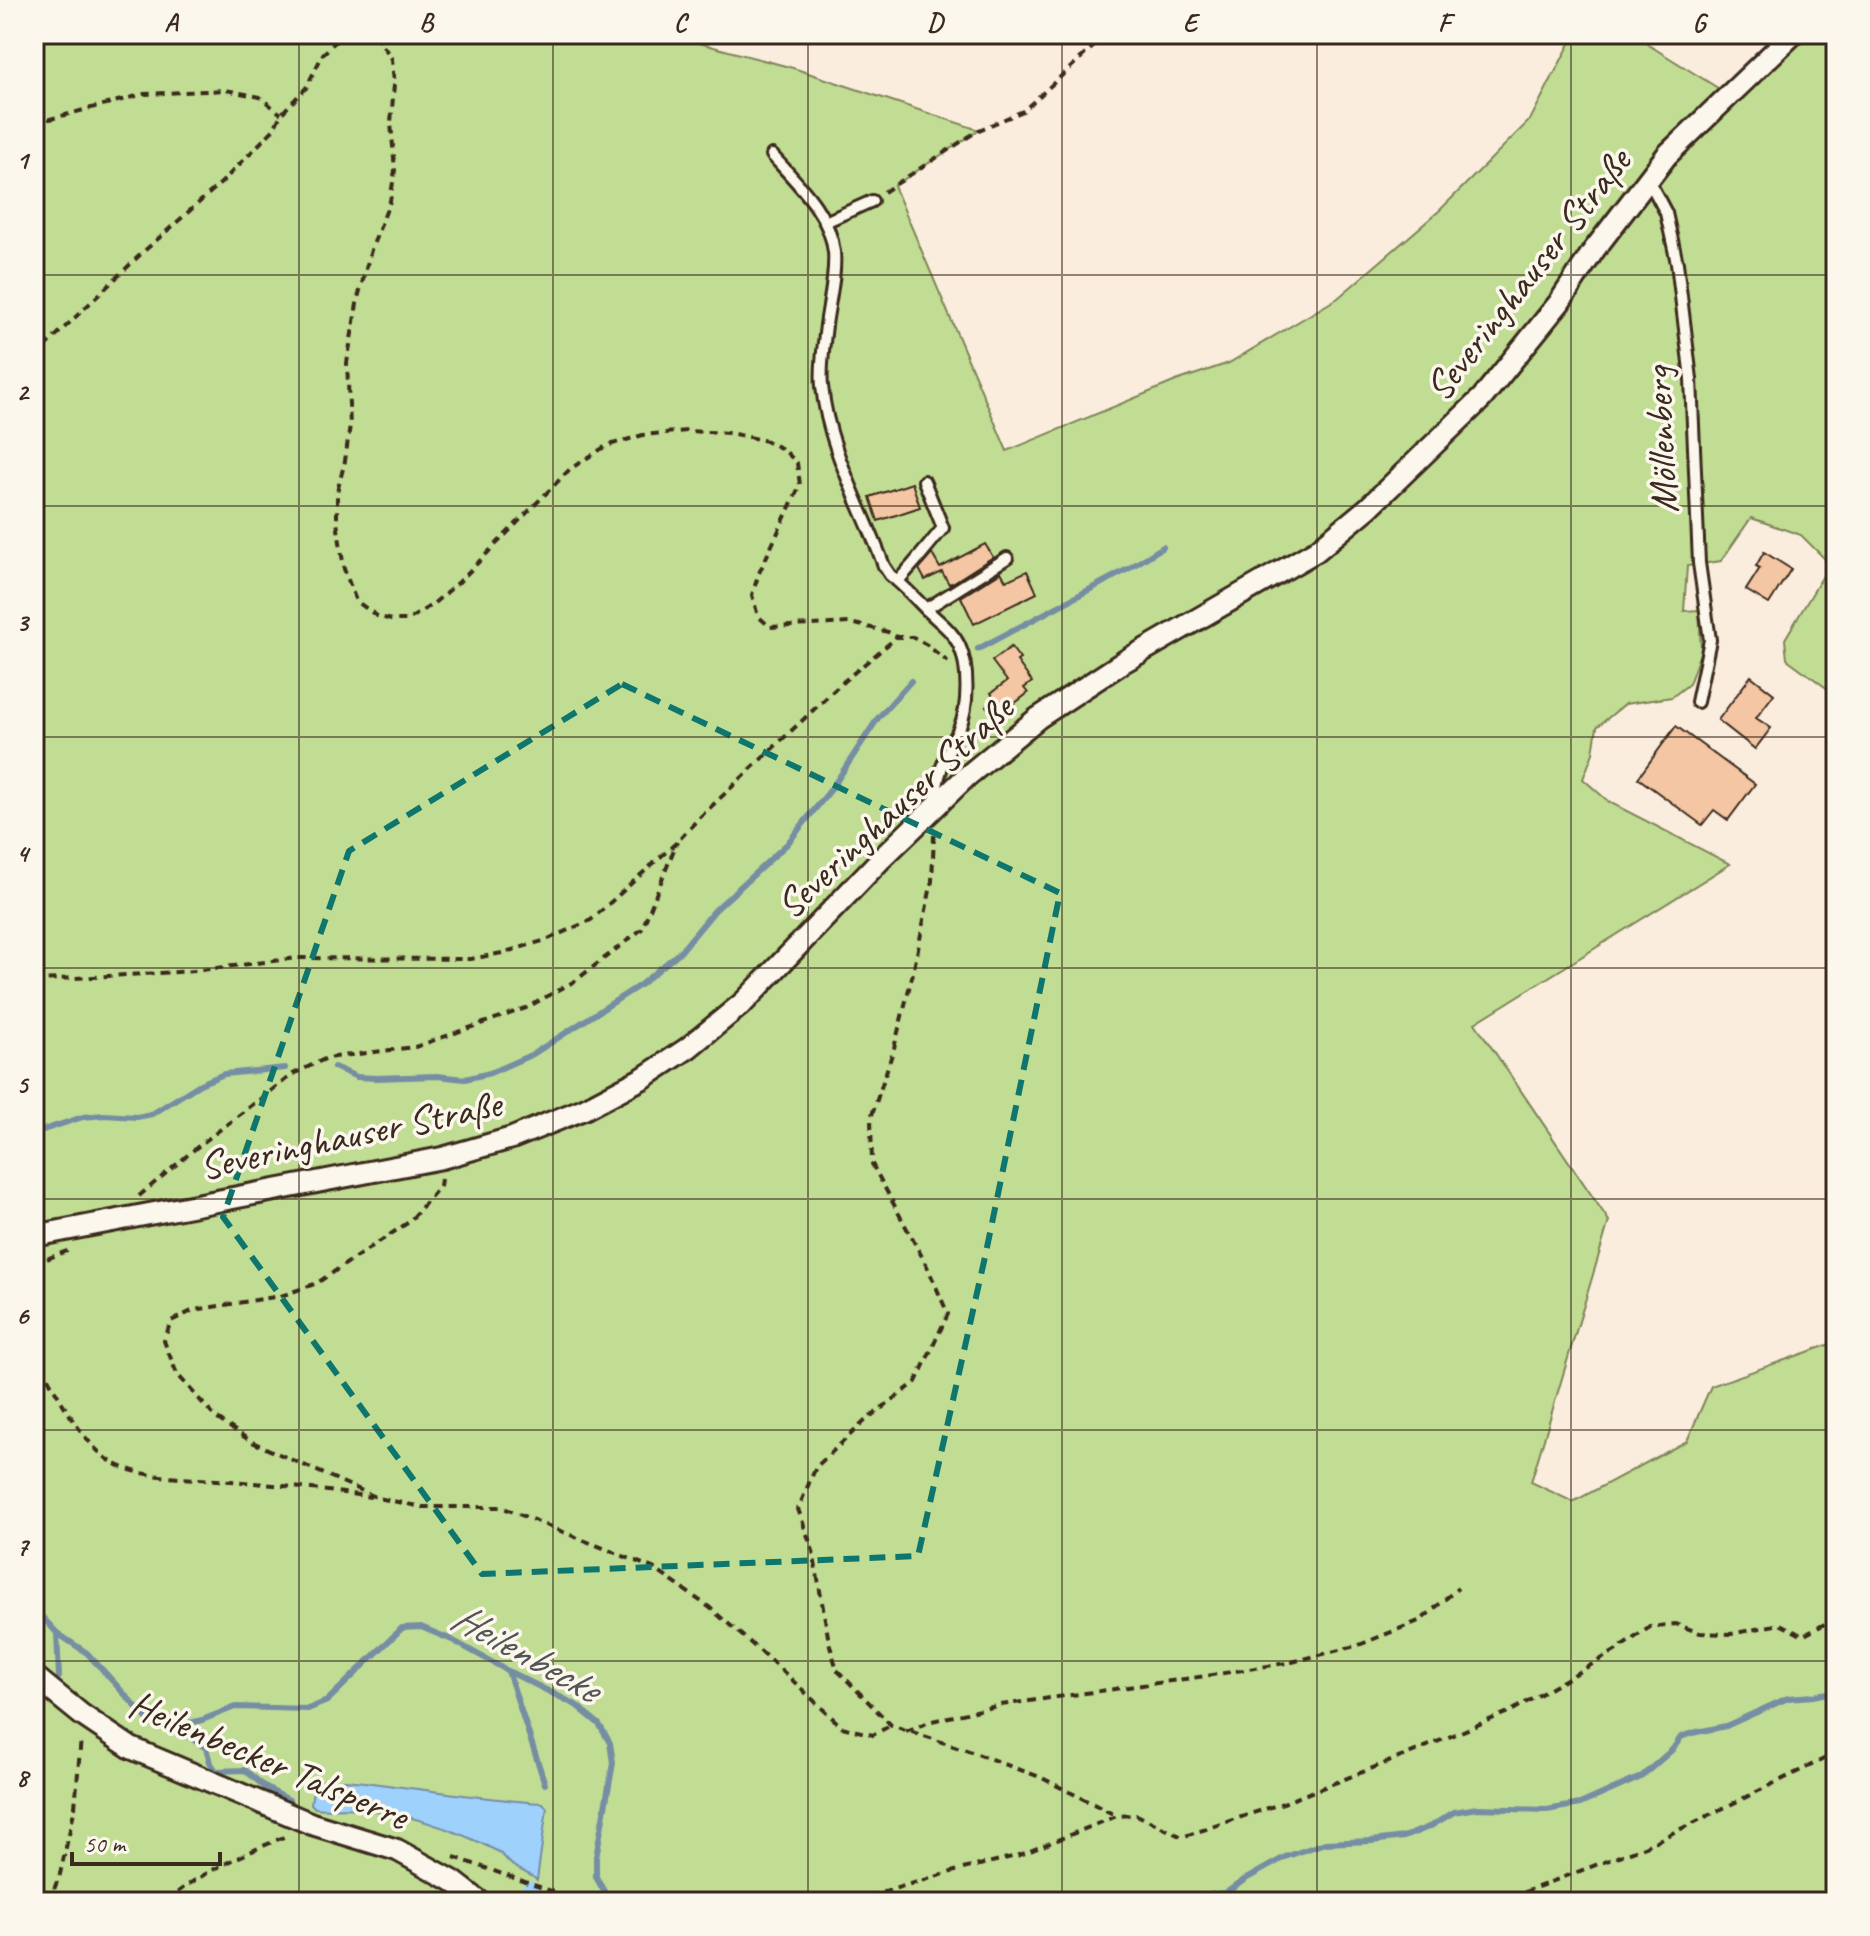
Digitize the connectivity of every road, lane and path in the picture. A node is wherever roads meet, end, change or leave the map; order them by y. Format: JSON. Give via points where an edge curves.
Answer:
{"nodes":[{"id":1,"x":343,"y":34,"type":"edge"},
{"id":2,"x":375,"y":34,"type":"edge"},
{"id":3,"x":1104,"y":34,"type":"edge"},
{"id":4,"x":1793,"y":34,"type":"edge"},
{"id":5,"x":281,"y":114,"type":"junction"},
{"id":6,"x":34,"y":120,"type":"edge"},
{"id":7,"x":772,"y":155,"type":"dead end"},
{"id":8,"x":1648,"y":179,"type":"junction"},
{"id":9,"x":872,"y":201,"type":"joint"},
{"id":10,"x":825,"y":222,"type":"junction"},
{"id":11,"x":34,"y":357,"type":"edge"},
{"id":12,"x":924,"y":481,"type":"dead end"},
{"id":13,"x":1007,"y":558,"type":"dead end"},
{"id":14,"x":898,"y":581,"type":"junction"},
{"id":15,"x":926,"y":609,"type":"junction"},
{"id":16,"x":897,"y":637,"type":"junction"},
{"id":17,"x":965,"y":670,"type":"junction"},
{"id":18,"x":1697,"y":702,"type":"dead end"},
{"id":19,"x":936,"y":805,"type":"junction"},
{"id":20,"x":678,"y":841,"type":"junction"},
{"id":21,"x":34,"y":978,"type":"edge"},
{"id":22,"x":442,"y":1158,"type":"junction"},
{"id":23,"x":114,"y":1220,"type":"junction"},
{"id":24,"x":34,"y":1236,"type":"edge"},
{"id":25,"x":34,"y":1353,"type":"edge"},
{"id":26,"x":378,"y":1498,"type":"junction"},
{"id":27,"x":1458,"y":1588,"type":"dead end"},
{"id":28,"x":1836,"y":1620,"type":"edge"},
{"id":29,"x":34,"y":1676,"type":"edge"},
{"id":30,"x":82,"y":1715,"type":"junction"},
{"id":31,"x":891,"y":1725,"type":"junction"},
{"id":32,"x":906,"y":1731,"type":"junction"},
{"id":33,"x":1836,"y":1753,"type":"edge"},
{"id":34,"x":1117,"y":1816,"type":"junction"},
{"id":35,"x":312,"y":1824,"type":"junction"},
{"id":36,"x":449,"y":1855,"type":"dead end"},
{"id":37,"x":49,"y":1902,"type":"edge"},
{"id":38,"x":167,"y":1902,"type":"edge"},
{"id":39,"x":199,"y":1902,"type":"edge"},
{"id":40,"x":250,"y":1902,"type":"edge"},
{"id":41,"x":480,"y":1902,"type":"edge"},
{"id":42,"x":561,"y":1902,"type":"edge"},
{"id":43,"x":856,"y":1902,"type":"edge"},
{"id":44,"x":1498,"y":1902,"type":"edge"}],
"edges":[{"from":1,"to":5,"type":"path"},
{"from":2,"to":16,"type":"path","via":[[392,59],[395,170],[358,298],[347,363],[350,425],[337,522],[344,569],[356,601],[377,616],[408,620],[459,582],[570,469],[606,446],[643,435],[730,433],[763,440],[797,463],[800,485],[752,595],[758,616],[770,627],[851,623]]},
{"from":3,"to":9,"type":"path","via":[[1023,111],[979,130]]},
{"from":4,"to":8,"type":"street","name":"Severinghauser Straße","via":[[1689,131]]},
{"from":5,"to":6,"type":"path","via":[[260,97],[226,90],[144,94]]},
{"from":5,"to":11,"type":"path","via":[[274,129],[221,183]]},
{"from":7,"to":10,"type":"lane"},
{"from":8,"to":18,"type":"lane","name":"Möllenberg","via":[[1666,213],[1677,263],[1691,379],[1699,563],[1710,640]]},
{"from":8,"to":19,"type":"street","name":"Severinghauser Straße","via":[[1482,398],[1368,508],[1316,551],[1125,661],[1038,718]]},
{"from":9,"to":10,"type":"lane"},
{"from":10,"to":14,"type":"lane","via":[[834,249],[821,366],[830,427],[884,566]]},
{"from":12,"to":14,"type":"lane","via":[[943,528]]},
{"from":13,"to":15,"type":"lane"},
{"from":14,"to":15,"type":"lane"},
{"from":15,"to":17,"type":"lane","via":[[957,641]]},
{"from":16,"to":17,"type":"path","via":[[913,637]]},
{"from":16,"to":20,"type":"path"},
{"from":17,"to":19,"type":"lane","via":[[966,703],[942,765]]},
{"from":19,"to":22,"type":"street","name":"Severinghauser Straße","via":[[744,1002],[688,1048],[584,1109]]},
{"from":19,"to":31,"type":"path","via":[[932,881],[894,1048],[871,1118],[872,1164],[948,1314],[916,1382],[816,1467],[798,1509],[813,1551],[837,1670]]},
{"from":20,"to":21,"type":"path","via":[[591,920],[502,953],[471,959],[296,958],[194,971]]},
{"from":20,"to":23,"type":"path","via":[[642,929],[575,981],[526,1008],[415,1047],[327,1058],[293,1074]]},
{"from":22,"to":23,"type":"street","name":"Severinghauser Straße"},
{"from":22,"to":26,"type":"path","via":[[440,1186],[409,1222],[357,1258],[317,1283],[281,1296],[194,1310],[171,1321],[164,1341],[177,1374],[216,1418],[252,1442]]},
{"from":23,"to":24,"type":"street","name":"Severinghauser Straße"},
{"from":25,"to":26,"type":"path","via":[[91,1444],[111,1461],[139,1473]]},
{"from":26,"to":31,"type":"path","via":[[422,1507],[501,1507],[626,1556],[709,1607],[842,1727],[873,1735]]},
{"from":27,"to":32,"type":"path","via":[[1421,1620],[1359,1645],[1292,1662],[1001,1705]]},
{"from":28,"to":34,"type":"path","via":[[1803,1636],[1780,1624],[1731,1634],[1700,1633],[1676,1624],[1650,1627],[1513,1710],[1286,1802],[1182,1837],[1137,1815]]},
{"from":29,"to":30,"type":"street","name":"Heilenbecker Talsperre"},
{"from":30,"to":35,"type":"street","name":"Heilenbecker Talsperre","via":[[131,1748]]},
{"from":30,"to":37,"type":"path","via":[[75,1807]]},
{"from":31,"to":32,"type":"path"},
{"from":32,"to":34,"type":"path","via":[[1040,1777]]},
{"from":33,"to":44,"type":"path","via":[[1646,1846]]},
{"from":34,"to":43,"type":"path","via":[[1020,1855]]},
{"from":35,"to":38,"type":"path","via":[[226,1864]]},
{"from":35,"to":41,"type":"street","name":"Heilenbecker Talsperre","via":[[397,1850]]},
{"from":36,"to":42,"type":"path","via":[[551,1891]]},
{"from":39,"to":40,"type":"path","via":[[235,1896]]}]}
